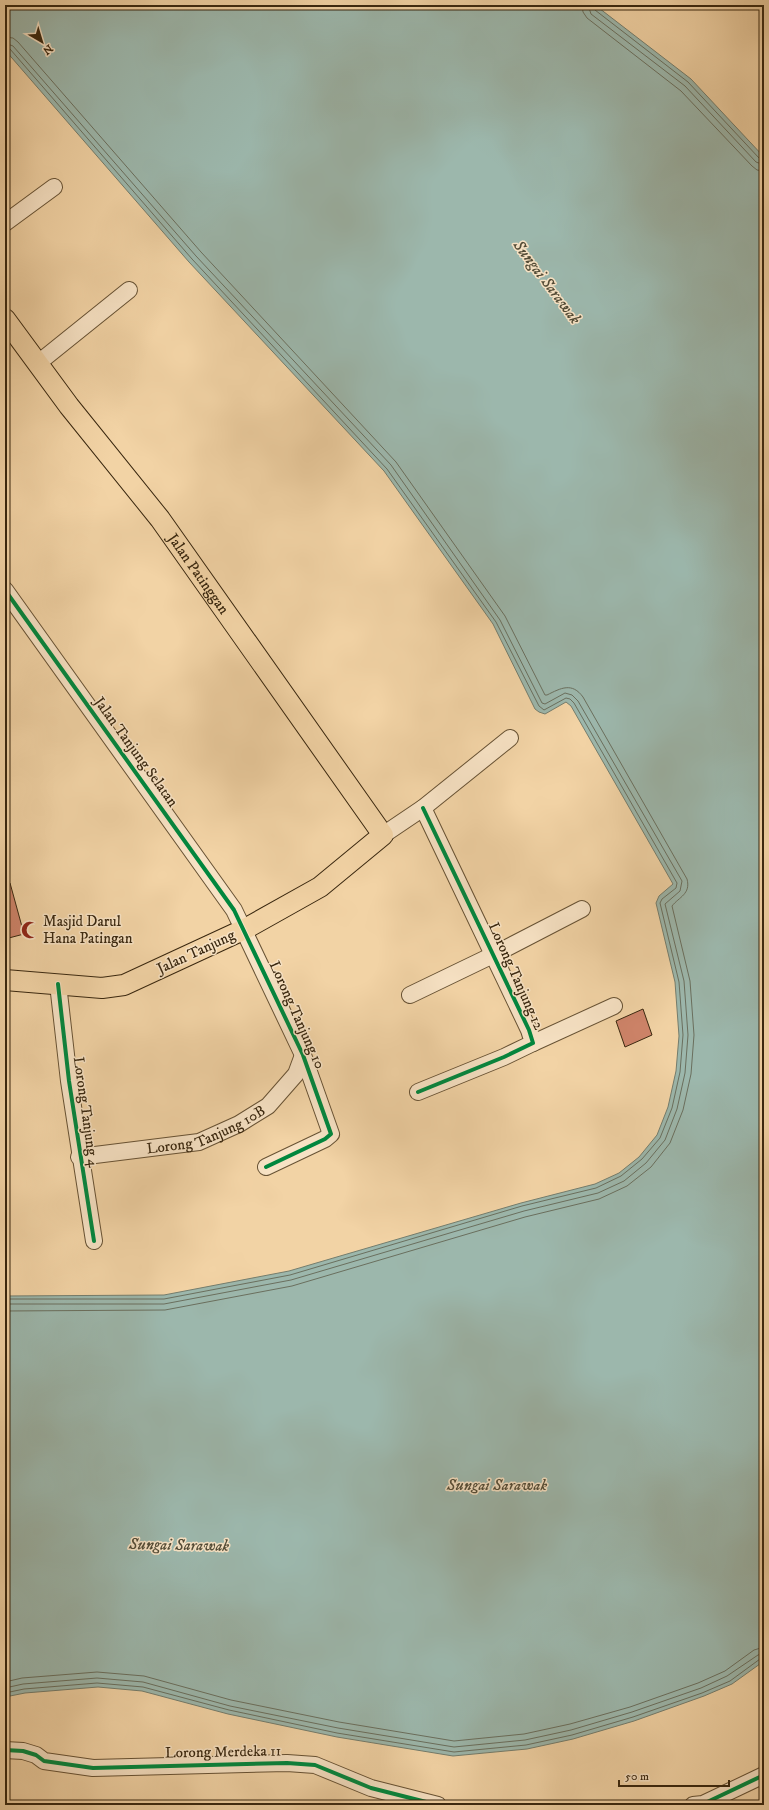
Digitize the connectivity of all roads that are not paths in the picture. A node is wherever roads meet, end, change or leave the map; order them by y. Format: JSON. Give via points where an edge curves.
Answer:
{"nodes":[{"id":1,"x":54,"y":187,"type":"dead end"},
{"id":2,"x":5,"y":223,"type":"edge"},
{"id":3,"x":129,"y":290,"type":"dead end"},
{"id":4,"x":5,"y":319,"type":"edge"},
{"id":5,"x":37,"y":364,"type":"junction"},
{"id":6,"x":5,"y":590,"type":"edge"},
{"id":7,"x":510,"y":738,"type":"dead end"},
{"id":8,"x":423,"y":808,"type":"junction"},
{"id":9,"x":383,"y":835,"type":"junction"},
{"id":10,"x":582,"y":909,"type":"dead end"},
{"id":11,"x":245,"y":929,"type":"junction"},
{"id":12,"x":493,"y":955,"type":"junction"},
{"id":13,"x":5,"y":980,"type":"edge"},
{"id":14,"x":58,"y":984,"type":"junction"},
{"id":15,"x":410,"y":995,"type":"dead end"},
{"id":16,"x":614,"y":1006,"type":"dead end"},
{"id":17,"x":533,"y":1043,"type":"junction"},
{"id":18,"x":303,"y":1055,"type":"junction"},
{"id":19,"x":418,"y":1092,"type":"dead end"},
{"id":20,"x":79,"y":1157,"type":"junction"},
{"id":21,"x":266,"y":1167,"type":"dead end"},
{"id":22,"x":94,"y":1241,"type":"dead end"},
{"id":23,"x":5,"y":1750,"type":"edge"},
{"id":24,"x":764,"y":1775,"type":"edge"},
{"id":25,"x":438,"y":1805,"type":"edge"},
{"id":26,"x":693,"y":1805,"type":"edge"}],
"edges":[{"from":1,"to":2,"type":"street"},
{"from":3,"to":5,"type":"street"},
{"from":4,"to":5,"type":"main road","name":"Jalan Patinggan"},
{"from":5,"to":9,"type":"main road","name":"Jalan Patinggan","via":[[160,520]]},
{"from":6,"to":11,"type":"street","name":"Jalan Tanjung Selatan","via":[[234,910]]},
{"from":7,"to":8,"type":"street"},
{"from":8,"to":9,"type":"street"},
{"from":8,"to":12,"type":"street","name":"Lorong Tanjung 12"},
{"from":9,"to":11,"type":"main road","name":"Jalan Tanjung","via":[[320,886]]},
{"from":10,"to":12,"type":"street"},
{"from":11,"to":14,"type":"main road","name":"Jalan Tanjung","via":[[124,984],[102,988]]},
{"from":11,"to":18,"type":"street","name":"Lorong Tanjung 10"},
{"from":12,"to":15,"type":"street"},
{"from":12,"to":17,"type":"street","name":"Lorong Tanjung 12"},
{"from":13,"to":14,"type":"main road","name":"Jalan Tanjung"},
{"from":14,"to":20,"type":"street","name":"Lorong Tanjung 4"},
{"from":16,"to":17,"type":"street"},
{"from":17,"to":19,"type":"street","name":"Lorong Tanjung 12"},
{"from":18,"to":20,"type":"street","name":"Lorong Tanjung 10B","via":[[296,1074],[282,1091],[268,1106],[239,1124],[199,1142]]},
{"from":18,"to":21,"type":"street","name":"Lorong Tanjung 10","via":[[331,1134]]},
{"from":20,"to":22,"type":"street","name":"Lorong Tanjung 4"},
{"from":23,"to":25,"type":"street","name":"Lorong Merdeka 11","via":[[23,1751],[44,1761],[93,1768],[288,1763],[315,1765],[371,1788]]},
{"from":24,"to":26,"type":"street","via":[[703,1804]]}]}
